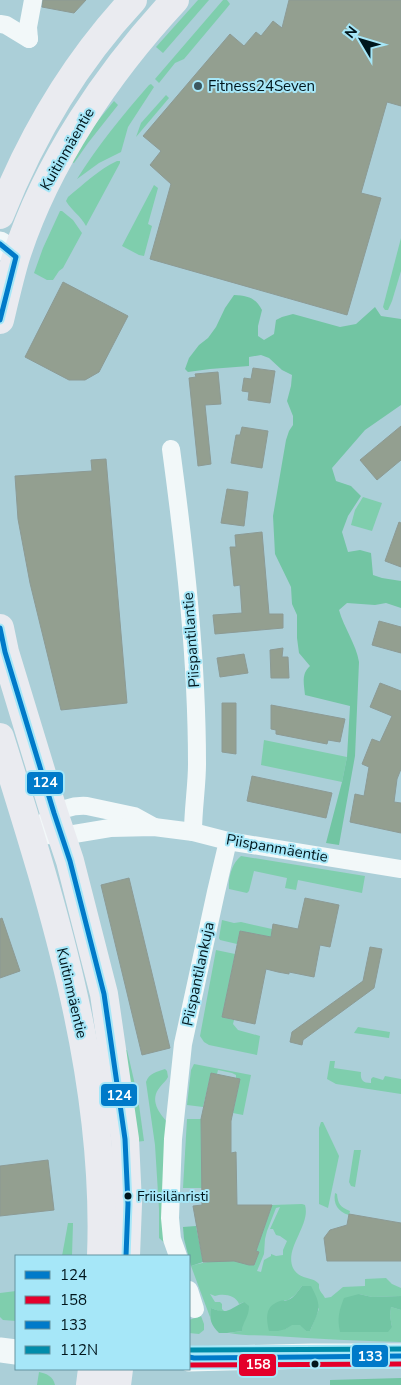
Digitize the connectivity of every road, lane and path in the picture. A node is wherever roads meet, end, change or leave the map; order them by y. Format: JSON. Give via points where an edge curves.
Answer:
{"nodes":[{"id":1,"x":33,"y":0,"type":"edge"},
{"id":2,"x":134,"y":0,"type":"edge"},
{"id":3,"x":175,"y":0,"type":"edge"},
{"id":4,"x":0,"y":24,"type":"edge"},
{"id":5,"x":0,"y":214,"type":"edge"},
{"id":6,"x":5,"y":253,"type":"edge"},
{"id":7,"x":0,"y":320,"type":"edge"},
{"id":8,"x":171,"y":449,"type":"dead end"},
{"id":9,"x":0,"y":628,"type":"edge"},
{"id":10,"x":0,"y":737,"type":"edge"},
{"id":11,"x":58,"y":824,"type":"junction"},
{"id":12,"x":154,"y":827,"type":"junction"},
{"id":13,"x":193,"y":832,"type":"junction"},
{"id":14,"x":30,"y":834,"type":"junction"},
{"id":15,"x":228,"y":841,"type":"junction"},
{"id":16,"x":401,"y":869,"type":"edge"},
{"id":17,"x":101,"y":1255,"type":"edge"},
{"id":18,"x":126,"y":1255,"type":"edge"},
{"id":19,"x":178,"y":1255,"type":"edge"},
{"id":20,"x":190,"y":1293,"type":"edge"},
{"id":21,"x":195,"y":1309,"type":"dead end"},
{"id":22,"x":0,"y":1332,"type":"edge"},
{"id":23,"x":15,"y":1334,"type":"edge"},
{"id":24,"x":0,"y":1350,"type":"edge"},
{"id":25,"x":15,"y":1352,"type":"edge"},
{"id":26,"x":401,"y":1356,"type":"edge"},
{"id":27,"x":191,"y":1358,"type":"edge"},
{"id":28,"x":92,"y":1370,"type":"edge"},
{"id":29,"x":119,"y":1370,"type":"edge"},
{"id":30,"x":90,"y":1385,"type":"edge"},
{"id":31,"x":117,"y":1385,"type":"edge"}],
"edges":[{"from":1,"to":4,"type":"street","via":[[29,39]]},
{"from":2,"to":5,"type":"main road","name":"Kuitinmäentie","via":[[90,51],[62,94],[17,173]]},
{"from":3,"to":6,"type":"main road","name":"Kuitinmäentie","via":[[135,45],[90,108],[47,182],[29,222]]},
{"from":6,"to":7,"type":"main road","name":"Kuitinmäentie"},
{"from":8,"to":13,"type":"street","name":"Piispantilantie","via":[[184,548],[192,649],[197,766]]},
{"from":9,"to":11,"type":"main road","name":"Kuitinmäentie"},
{"from":10,"to":14,"type":"main road","name":"Kuitinmäentie"},
{"from":11,"to":12,"type":"street","name":"Piispanmäentie","via":[[87,831]]},
{"from":11,"to":12,"type":"street","name":"Piispanmäentie","via":[[80,806],[87,806],[134,816]]},
{"from":11,"to":14,"type":"street","name":"Piispanmäentie"},
{"from":11,"to":18,"type":"main road","name":"Kuitinmäentie","via":[[104,994],[125,1139]]},
{"from":12,"to":13,"type":"street","name":"Piispanmäentie"},
{"from":13,"to":15,"type":"street","name":"Piispanmäentie"},
{"from":14,"to":17,"type":"main road","name":"Kuitinmäentie","via":[[76,1001],[86,1055],[100,1169]]},
{"from":15,"to":16,"type":"street","name":"Piispanmäentie"},
{"from":15,"to":19,"type":"street","name":"Piispantilankuja","via":[[183,1044],[173,1139],[170,1218]]},
{"from":20,"to":21,"type":"street"},
{"from":22,"to":23,"type":"main road"},
{"from":24,"to":25,"type":"main road"},
{"from":26,"to":27,"type":"main road"},
{"from":28,"to":30,"type":"main road"},
{"from":29,"to":31,"type":"main road"}]}
